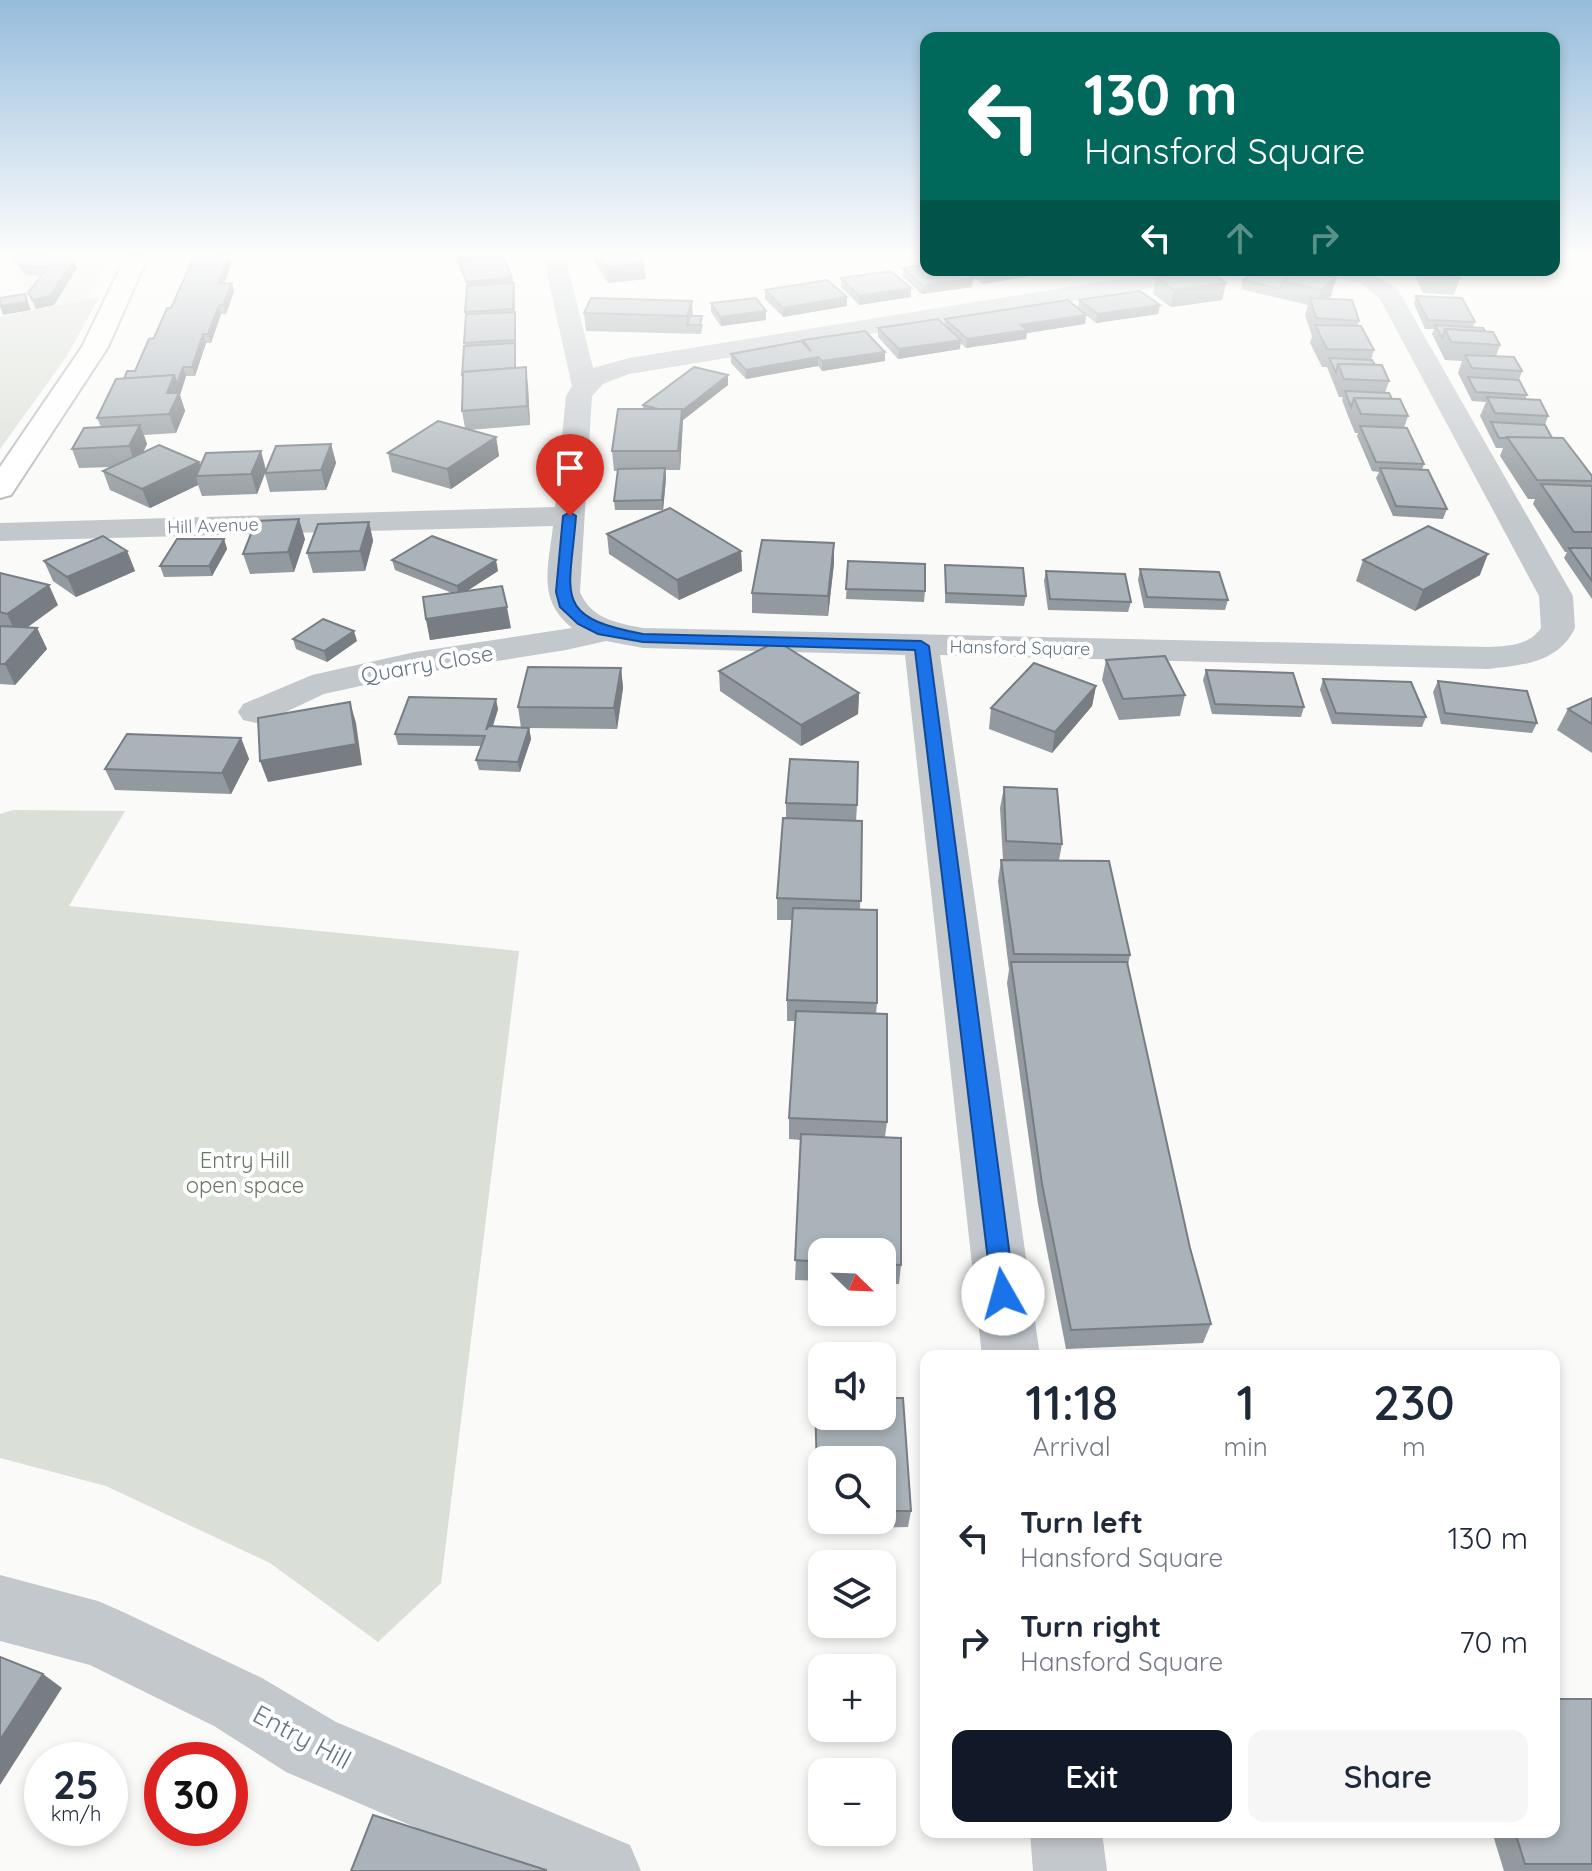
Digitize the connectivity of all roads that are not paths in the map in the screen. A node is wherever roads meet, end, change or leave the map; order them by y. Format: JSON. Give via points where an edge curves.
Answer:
{"nodes":[{"id":1,"x":97,"y":343,"type":"edge"},
{"id":2,"x":574,"y":343,"type":"edge"},
{"id":3,"x":769,"y":343,"type":"edge"},
{"id":4,"x":1417,"y":343,"type":"edge"},
{"id":5,"x":584,"y":384,"type":"junction"},
{"id":6,"x":0,"y":489,"type":"edge"},
{"id":7,"x":570,"y":516,"type":"junction"},
{"id":8,"x":0,"y":532,"type":"edge"},
{"id":9,"x":603,"y":631,"type":"junction"},
{"id":10,"x":921,"y":646,"type":"junction"},
{"id":11,"x":256,"y":712,"type":"dead end"},
{"id":12,"x":1010,"y":1350,"type":"edge"},
{"id":13,"x":0,"y":1608,"type":"edge"},
{"id":14,"x":1067,"y":1838,"type":"edge"},
{"id":15,"x":604,"y":1871,"type":"edge"},
{"id":16,"x":1070,"y":1871,"type":"edge"}],
"edges":[{"from":1,"to":6,"type":"main road"},
{"from":2,"to":5,"type":"street"},
{"from":3,"to":5,"type":"street","via":[[613,369]]},
{"from":4,"to":10,"type":"street","name":"Hansford Square","via":[[1556,596],[1562,618],[1557,637],[1542,648],[1488,658]]},
{"from":5,"to":7,"type":"street","name":"Hansford Square"},
{"from":7,"to":8,"type":"street","name":"Hill Avenue"},
{"from":7,"to":9,"type":"street","name":"Hansford Square","via":[[563,592],[567,607]]},
{"from":9,"to":10,"type":"street","name":"Hansford Square","via":[[643,638]]},
{"from":9,"to":11,"type":"street","name":"Quarry Close","via":[[312,686]]},
{"from":10,"to":12,"type":"street"},
{"from":13,"to":15,"type":"street","name":"Entry Hill","via":[[98,1634],[238,1702],[311,1747]]},
{"from":14,"to":16,"type":"street"}]}
